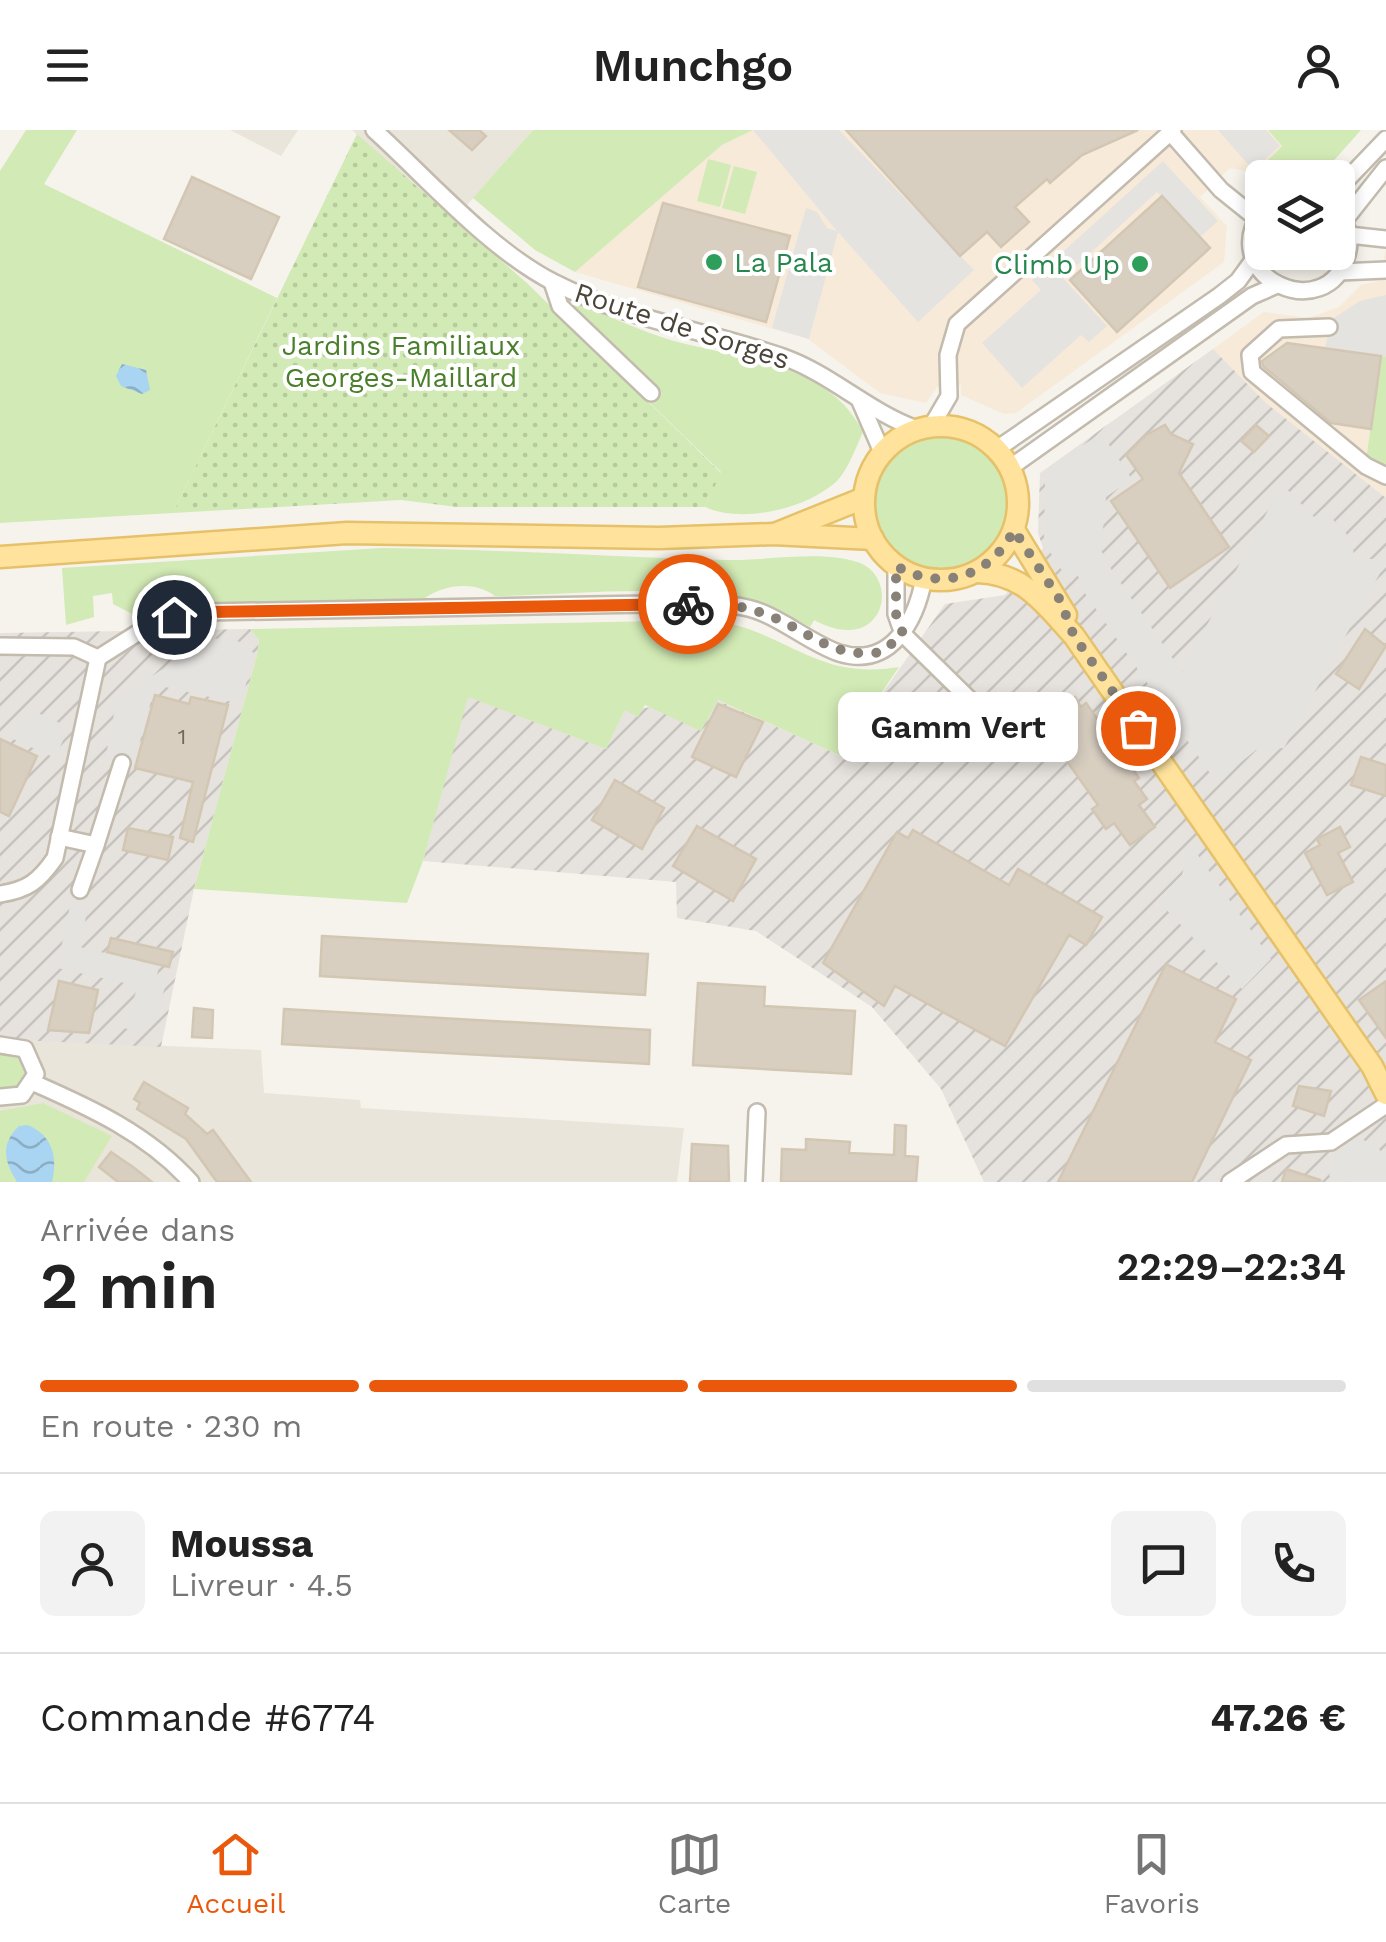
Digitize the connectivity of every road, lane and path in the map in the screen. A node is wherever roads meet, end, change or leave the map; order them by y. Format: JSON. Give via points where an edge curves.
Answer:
{"nodes":[{"id":1,"x":374,"y":130,"type":"edge"},
{"id":2,"x":1172,"y":131,"type":"edge"},
{"id":3,"x":1386,"y":139,"type":"edge"},
{"id":4,"x":1386,"y":168,"type":"edge"},
{"id":5,"x":1355,"y":171,"type":"edge"},
{"id":6,"x":1245,"y":205,"type":"edge"},
{"id":7,"x":1355,"y":208,"type":"edge"},
{"id":8,"x":1355,"y":226,"type":"edge"},
{"id":9,"x":1386,"y":239,"type":"edge"},
{"id":10,"x":1246,"y":270,"type":"edge"},
{"id":11,"x":1264,"y":270,"type":"edge"},
{"id":12,"x":1386,"y":270,"type":"edge"},
{"id":13,"x":1340,"y":272,"type":"joint"},
{"id":14,"x":552,"y":282,"type":"junction"},
{"id":15,"x":1277,"y":285,"type":"junction"},
{"id":16,"x":1329,"y":327,"type":"dead end"},
{"id":17,"x":651,"y":394,"type":"dead end"},
{"id":18,"x":859,"y":399,"type":"junction"},
{"id":19,"x":924,"y":427,"type":"junction"},
{"id":20,"x":997,"y":448,"type":"junction"},
{"id":21,"x":882,"y":452,"type":"junction"},
{"id":22,"x":1011,"y":468,"type":"junction"},
{"id":23,"x":1386,"y":476,"type":"edge"},
{"id":24,"x":864,"y":498,"type":"junction"},
{"id":25,"x":1014,"y":530,"type":"junction"},
{"id":26,"x":773,"y":534,"type":"junction"},
{"id":27,"x":873,"y":539,"type":"junction"},
{"id":28,"x":0,"y":558,"type":"edge"},
{"id":29,"x":896,"y":566,"type":"junction"},
{"id":30,"x":978,"y":572,"type":"junction"},
{"id":31,"x":924,"y":578,"type":"junction"},
{"id":32,"x":903,"y":634,"type":"junction"},
{"id":33,"x":1074,"y":636,"type":"junction"},
{"id":34,"x":1,"y":648,"type":"edge"},
{"id":35,"x":98,"y":658,"type":"junction"},
{"id":36,"x":1019,"y":748,"type":"dead end"},
{"id":37,"x":122,"y":763,"type":"dead end"},
{"id":38,"x":60,"y":837,"type":"junction"},
{"id":39,"x":96,"y":845,"type":"junction"},
{"id":40,"x":80,"y":890,"type":"dead end"},
{"id":41,"x":0,"y":894,"type":"edge"},
{"id":42,"x":0,"y":1045,"type":"edge"},
{"id":43,"x":1379,"y":1074,"type":"edge"},
{"id":44,"x":34,"y":1083,"type":"junction"},
{"id":45,"x":1386,"y":1094,"type":"edge"},
{"id":46,"x":0,"y":1097,"type":"edge"},
{"id":47,"x":1386,"y":1105,"type":"edge"},
{"id":48,"x":756,"y":1112,"type":"dead end"},
{"id":49,"x":190,"y":1182,"type":"edge"},
{"id":50,"x":754,"y":1182,"type":"edge"},
{"id":51,"x":1230,"y":1182,"type":"edge"}],
"edges":[{"from":1,"to":14,"type":"street","name":"Route de Sorges","via":[[518,261]]},
{"from":2,"to":6,"type":"street","via":[[1221,190]]},
{"from":2,"to":19,"type":"street","via":[[966,316],[951,337],[948,396]]},
{"from":3,"to":5,"type":"street"},
{"from":4,"to":7,"type":"street"},
{"from":8,"to":9,"type":"street"},
{"from":10,"to":20,"type":"street","via":[[1219,296]]},
{"from":11,"to":15,"type":"street"},
{"from":12,"to":13,"type":"street"},
{"from":13,"to":15,"type":"street","via":[[1311,290]]},
{"from":14,"to":17,"type":"street","via":[[560,306]]},
{"from":14,"to":18,"type":"street","name":"Route de Sorges","via":[[664,326],[785,358]]},
{"from":15,"to":22,"type":"street","via":[[1252,296]]},
{"from":16,"to":23,"type":"street","via":[[1279,329],[1250,355],[1252,372]]},
{"from":18,"to":19,"type":"street","name":"Route de Sorges"},
{"from":18,"to":21,"type":"street"},
{"from":19,"to":20,"type":"main road","via":[[956,426]]},
{"from":19,"to":21,"type":"main road"},
{"from":20,"to":22,"type":"main road"},
{"from":21,"to":24,"type":"main road"},
{"from":22,"to":25,"type":"main road","via":[[1018,498]]},
{"from":24,"to":26,"type":"main road"},
{"from":24,"to":27,"type":"main road"},
{"from":25,"to":30,"type":"main road"},
{"from":25,"to":33,"type":"main road","via":[[1060,600]]},
{"from":26,"to":27,"type":"main road"},
{"from":26,"to":28,"type":"main road","via":[[347,534]]},
{"from":27,"to":29,"type":"main road"},
{"from":29,"to":31,"type":"main road"},
{"from":29,"to":32,"type":"street"},
{"from":30,"to":31,"type":"main road","via":[[952,580]]},
{"from":30,"to":33,"type":"main road","via":[[1034,590]]},
{"from":31,"to":32,"type":"street","via":[[916,616]]},
{"from":32,"to":35,"type":"street","via":[[882,652],[838,652],[760,612],[702,604],[206,612],[155,622]]},
{"from":32,"to":36,"type":"street"},
{"from":33,"to":43,"type":"main road"},
{"from":34,"to":35,"type":"street","via":[[74,646]]},
{"from":35,"to":38,"type":"street"},
{"from":37,"to":39,"type":"street"},
{"from":38,"to":39,"type":"street"},
{"from":38,"to":41,"type":"street","via":[[40,879],[23,891]]},
{"from":39,"to":40,"type":"street"},
{"from":42,"to":44,"type":"street","via":[[16,1045],[32,1056]]},
{"from":43,"to":45,"type":"main road"},
{"from":44,"to":46,"type":"street","via":[[22,1096]]},
{"from":44,"to":49,"type":"street","via":[[143,1138]]},
{"from":47,"to":51,"type":"street","via":[[1332,1142],[1286,1145]]},
{"from":48,"to":50,"type":"street"}]}
